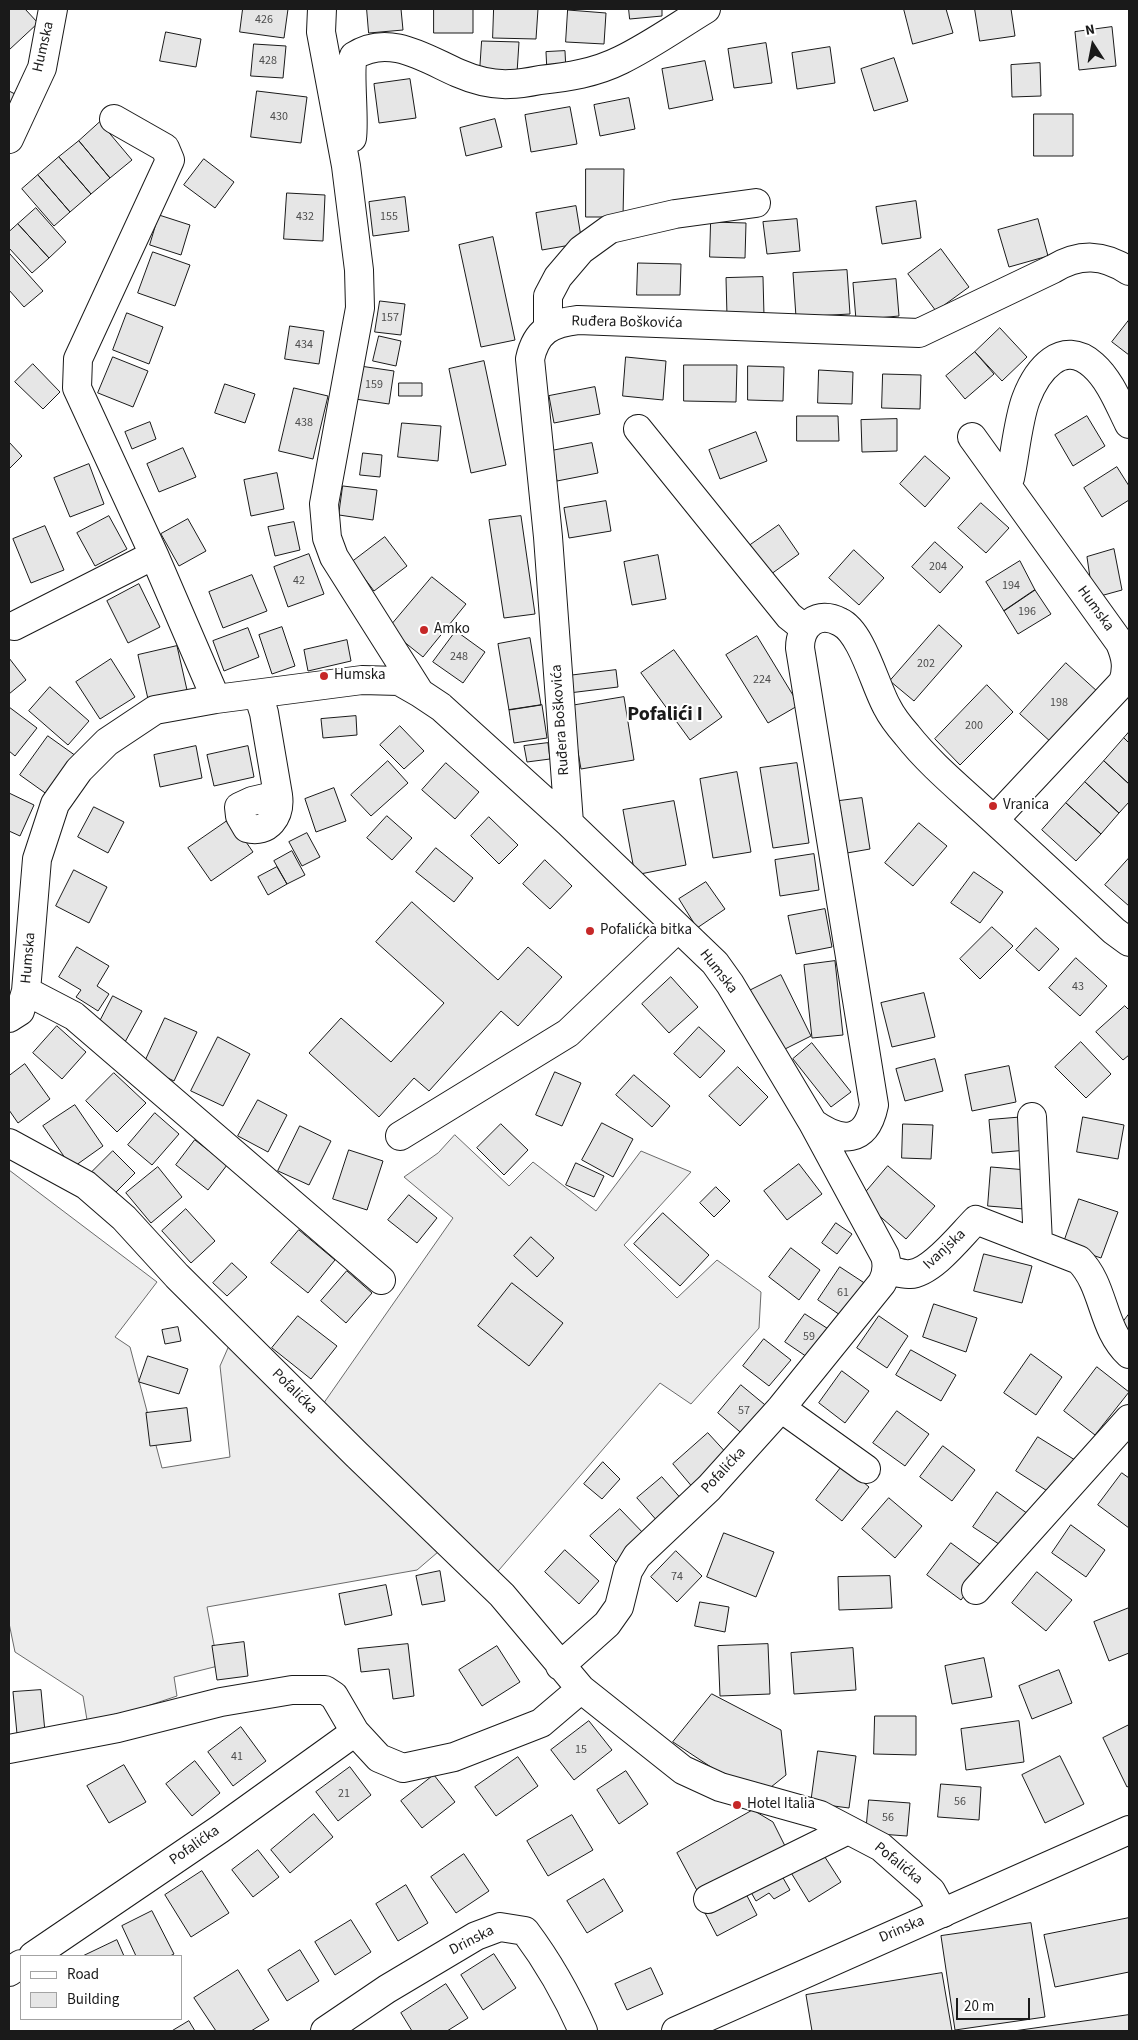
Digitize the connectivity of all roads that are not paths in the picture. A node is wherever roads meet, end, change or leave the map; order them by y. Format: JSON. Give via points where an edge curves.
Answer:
{"nodes":[{"id":1,"x":53,"y":9,"type":"edge"},
{"id":2,"x":322,"y":9,"type":"edge"},
{"id":3,"x":706,"y":9,"type":"edge"},
{"id":4,"x":114,"y":119,"type":"dead end"},
{"id":5,"x":9,"y":139,"type":"edge"},
{"id":6,"x":346,"y":166,"type":"junction"},
{"id":7,"x":756,"y":203,"type":"dead end"},
{"id":8,"x":1129,"y":271,"type":"edge"},
{"id":9,"x":548,"y":328,"type":"junction"},
{"id":10,"x":1129,"y":424,"type":"edge"},
{"id":11,"x":638,"y":429,"type":"dead end"},
{"id":12,"x":972,"y":437,"type":"dead end"},
{"id":13,"x":1006,"y":484,"type":"junction"},
{"id":14,"x":154,"y":555,"type":"junction"},
{"id":15,"x":14,"y":626,"type":"dead end"},
{"id":16,"x":804,"y":628,"type":"junction"},
{"id":17,"x":420,"y":693,"type":"junction"},
{"id":18,"x":258,"y":694,"type":"junction"},
{"id":19,"x":216,"y":699,"type":"junction"},
{"id":20,"x":278,"y":795,"type":"dead end"},
{"id":21,"x":994,"y":820,"type":"junction"},
{"id":22,"x":569,"y":823,"type":"junction"},
{"id":23,"x":678,"y":928,"type":"junction"},
{"id":24,"x":1129,"y":942,"type":"edge"},
{"id":25,"x":26,"y":991,"type":"junction"},
{"id":26,"x":9,"y":1018,"type":"edge"},
{"id":27,"x":1032,"y":1117,"type":"dead end"},
{"id":28,"x":813,"y":1123,"type":"junction"},
{"id":29,"x":400,"y":1136,"type":"dead end"},
{"id":30,"x":9,"y":1144,"type":"edge"},
{"id":31,"x":1038,"y":1243,"type":"junction"},
{"id":32,"x":887,"y":1270,"type":"junction"},
{"id":33,"x":381,"y":1280,"type":"dead end"},
{"id":34,"x":1129,"y":1354,"type":"edge"},
{"id":35,"x":781,"y":1408,"type":"junction"},
{"id":36,"x":1129,"y":1418,"type":"edge"},
{"id":37,"x":866,"y":1469,"type":"dead end"},
{"id":38,"x":976,"y":1590,"type":"dead end"},
{"id":39,"x":560,"y":1666,"type":"junction"},
{"id":40,"x":581,"y":1689,"type":"junction"},
{"id":41,"x":355,"y":1732,"type":"junction"},
{"id":42,"x":9,"y":1749,"type":"edge"},
{"id":43,"x":848,"y":1830,"type":"junction"},
{"id":44,"x":1129,"y":1830,"type":"edge"},
{"id":45,"x":708,"y":1899,"type":"dead end"},
{"id":46,"x":943,"y":1913,"type":"junction"},
{"id":47,"x":34,"y":1955,"type":"edge"},
{"id":48,"x":20,"y":1965,"type":"edge"},
{"id":49,"x":9,"y":1972,"type":"edge"},
{"id":50,"x":682,"y":2030,"type":"edge"},
{"id":51,"x":325,"y":2031,"type":"edge"},
{"id":52,"x":582,"y":2031,"type":"edge"}],
"edges":[{"from":1,"to":5,"type":"street","name":"Humska","via":[[42,68]]},
{"from":2,"to":6,"type":"street","via":[[321,32]]},
{"from":3,"to":6,"type":"street","via":[[621,60],[574,76],[510,84],[478,80],[414,51],[380,47],[359,53],[351,65],[353,129]]},
{"from":4,"to":14,"type":"street","via":[[165,148],[170,160],[78,359],[77,388]]},
{"from":6,"to":17,"type":"street","via":[[359,270],[360,308],[326,487],[324,522],[334,557]]},
{"from":7,"to":9,"type":"street","via":[[675,214],[610,229],[581,250],[558,277],[548,296]]},
{"from":8,"to":9,"type":"street","name":"Ruđera Boškovića","via":[[1102,258],[1068,260],[918,333],[578,320]]},
{"from":9,"to":22,"type":"street","name":"Ruđera Boškovića","via":[[533,346],[530,359],[548,537]]},
{"from":10,"to":13,"type":"street","via":[[1094,365],[1080,356],[1059,356],[1036,378],[1026,400],[1010,478]]},
{"from":11,"to":16,"type":"street","via":[[789,616]]},
{"from":12,"to":13,"type":"street","name":"Humska"},
{"from":13,"to":21,"type":"street","name":"Humska","via":[[1120,644],[1127,663],[1123,682]]},
{"from":14,"to":15,"type":"street"},
{"from":14,"to":19,"type":"street"},
{"from":16,"to":21,"type":"street","via":[[810,622],[829,618],[850,630],[887,708],[907,736]]},
{"from":16,"to":28,"type":"street","name":"Humska","via":[[800,648],[874,1105],[871,1120],[853,1137],[827,1133]]},
{"from":17,"to":18,"type":"street","name":"Humska","via":[[399,681],[362,680]]},
{"from":17,"to":22,"type":"street","name":"Humska","via":[[441,707]]},
{"from":18,"to":19,"type":"street","name":"Humska"},
{"from":18,"to":20,"type":"street"},
{"from":19,"to":25,"type":"street","name":"Humska","via":[[155,710],[107,742],[79,770],[55,804],[37,858]]},
{"from":21,"to":24,"type":"street"},
{"from":22,"to":23,"type":"street","name":"Humska"},
{"from":23,"to":28,"type":"street","name":"Humska","via":[[715,963],[730,984]]},
{"from":23,"to":29,"type":"street","via":[[568,1033]]},
{"from":25,"to":26,"type":"street","name":"Humska","via":[[20,1011]]},
{"from":25,"to":33,"type":"street","via":[[74,1016]]},
{"from":27,"to":31,"type":"street"},
{"from":28,"to":32,"type":"street","via":[[885,1256]]},
{"from":30,"to":39,"type":"street","name":"Pofalićka","via":[[86,1185],[124,1218],[177,1276],[502,1595]]},
{"from":31,"to":32,"type":"street","name":"Ivanjska","via":[[976,1220],[931,1266],[909,1274]]},
{"from":31,"to":34,"type":"street","name":"Ivanjska","via":[[1072,1256],[1086,1267],[1115,1338]]},
{"from":32,"to":35,"type":"street","name":"Pofalićka","via":[[882,1283]]},
{"from":35,"to":37,"type":"street"},
{"from":35,"to":39,"type":"street","name":"Pofalićka","via":[[709,1488],[636,1556],[628,1571],[619,1608],[607,1624]]},
{"from":36,"to":38,"type":"street"},
{"from":39,"to":40,"type":"street","name":"Pofalićka"},
{"from":40,"to":41,"type":"street","via":[[541,1723],[454,1757],[403,1768],[379,1758]]},
{"from":40,"to":43,"type":"street","name":"Pofalićka","via":[[683,1770],[720,1787],[820,1815]]},
{"from":41,"to":42,"type":"street","via":[[334,1696],[325,1690],[292,1690],[222,1702],[118,1728]]},
{"from":41,"to":47,"type":"street","name":"Pofalićka","via":[[220,1829]]},
{"from":43,"to":45,"type":"street"},
{"from":43,"to":46,"type":"street","name":"Pofalićka","via":[[881,1847],[931,1892]]},
{"from":44,"to":46,"type":"street","name":"Drinska"},
{"from":46,"to":50,"type":"street","name":"Drinska"},
{"from":48,"to":49,"type":"street"},
{"from":51,"to":52,"type":"street","name":"Drinska","via":[[468,1941],[500,1927],[525,1931],[568,1996]]}]}
